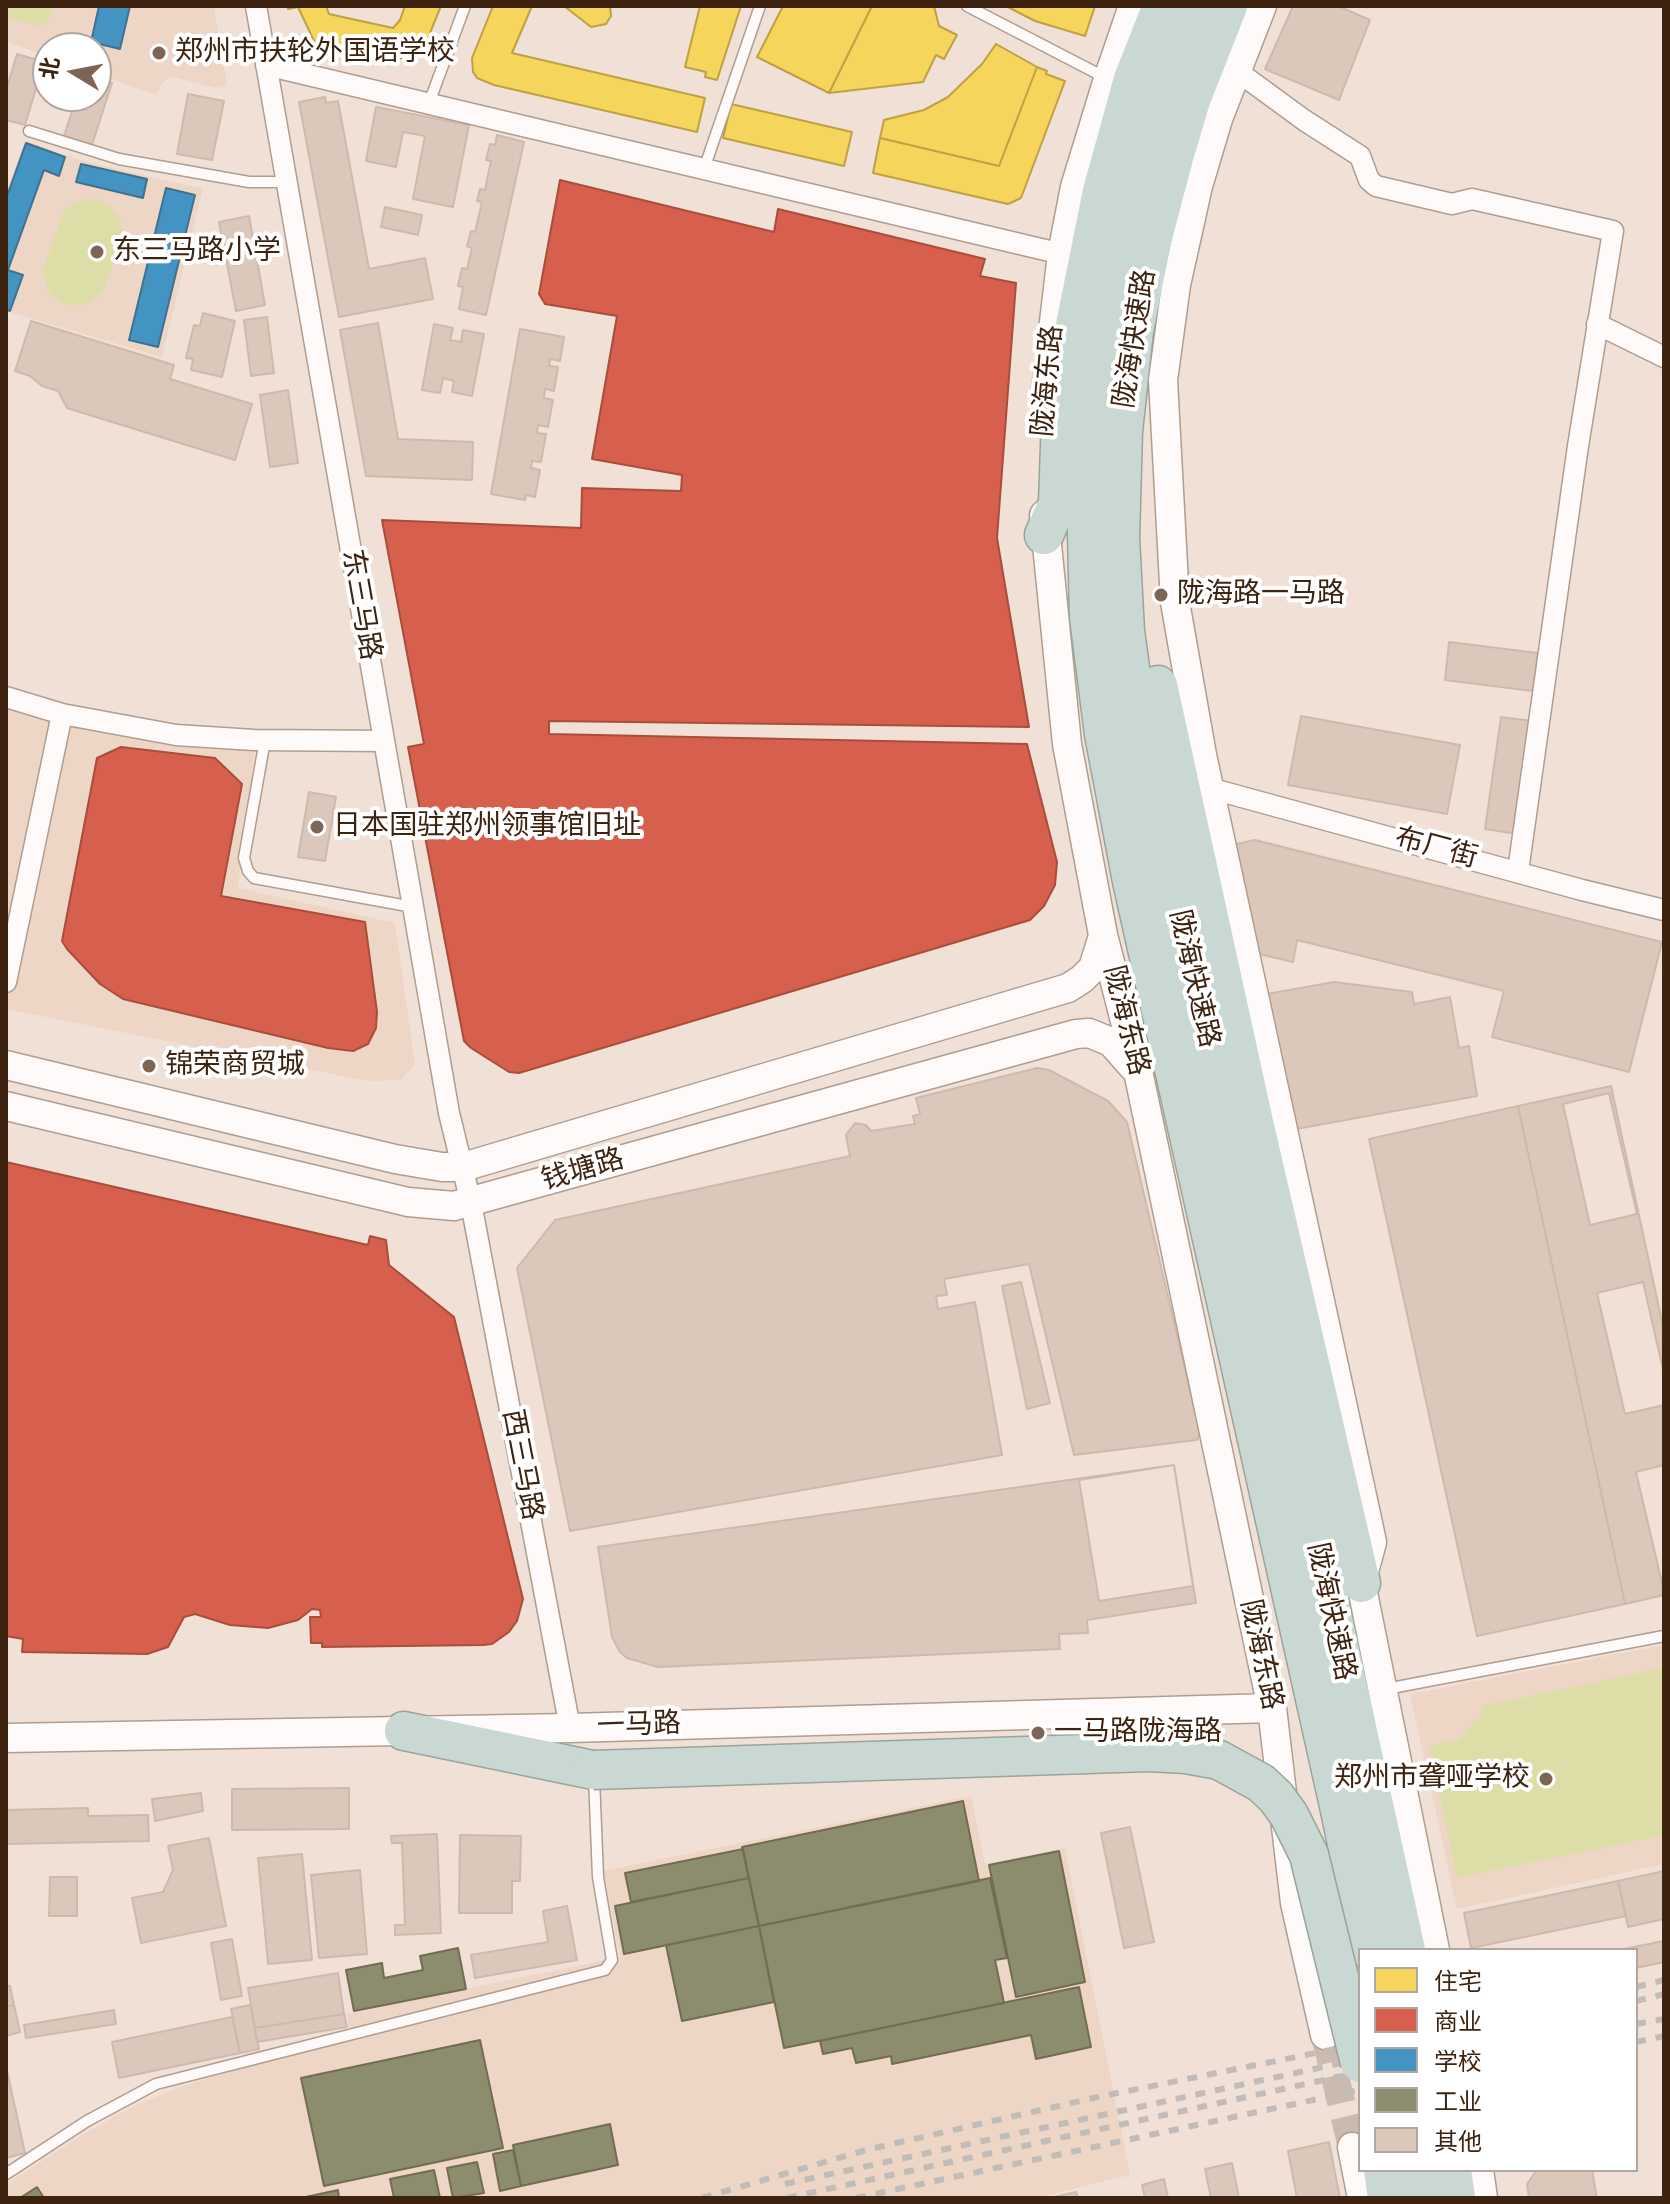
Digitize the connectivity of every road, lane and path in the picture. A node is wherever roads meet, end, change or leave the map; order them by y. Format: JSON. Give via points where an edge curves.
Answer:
{"nodes":[{"id":1,"x":256,"y":6,"type":"edge"},
{"id":2,"x":465,"y":6,"type":"edge"},
{"id":3,"x":760,"y":6,"type":"edge"},
{"id":4,"x":967,"y":6,"type":"edge"},
{"id":5,"x":1133,"y":6,"type":"edge"},
{"id":6,"x":1162,"y":6,"type":"edge"},
{"id":7,"x":1191,"y":6,"type":"edge"},
{"id":8,"x":1228,"y":6,"type":"edge"},
{"id":9,"x":1262,"y":6,"type":"edge"},
{"id":10,"x":266,"y":65,"type":"junction"},
{"id":11,"x":1237,"y":71,"type":"junction"},
{"id":12,"x":1108,"y":79,"type":"junction"},
{"id":13,"x":429,"y":103,"type":"junction"},
{"id":14,"x":29,"y":131,"type":"dead end"},
{"id":15,"x":704,"y":169,"type":"junction"},
{"id":16,"x":287,"y":182,"type":"junction"},
{"id":17,"x":1062,"y":254,"type":"junction"},
{"id":18,"x":1597,"y":324,"type":"junction"},
{"id":19,"x":1664,"y":357,"type":"edge"},
{"id":20,"x":1123,"y":431,"type":"junction"},
{"id":21,"x":1044,"y":535,"type":"junction"},
{"id":22,"x":6,"y":697,"type":"edge"},
{"id":23,"x":62,"y":714,"type":"junction"},
{"id":24,"x":265,"y":740,"type":"junction"},
{"id":25,"x":384,"y":741,"type":"junction"},
{"id":26,"x":1209,"y":788,"type":"junction"},
{"id":27,"x":1518,"y":871,"type":"junction"},
{"id":28,"x":413,"y":907,"type":"junction"},
{"id":29,"x":1664,"y":910,"type":"edge"},
{"id":30,"x":1103,"y":935,"type":"junction"},
{"id":31,"x":6,"y":982,"type":"edge"},
{"id":32,"x":6,"y":1065,"type":"edge"},
{"id":33,"x":1139,"y":1076,"type":"junction"},
{"id":34,"x":6,"y":1106,"type":"edge"},
{"id":35,"x":463,"y":1167,"type":"junction"},
{"id":36,"x":471,"y":1203,"type":"junction"},
{"id":37,"x":1361,"y":1583,"type":"junction"},
{"id":38,"x":1664,"y":1636,"type":"edge"},
{"id":39,"x":1384,"y":1689,"type":"junction"},
{"id":40,"x":1272,"y":1708,"type":"junction"},
{"id":41,"x":570,"y":1728,"type":"junction"},
{"id":42,"x":404,"y":1731,"type":"junction"},
{"id":43,"x":6,"y":1738,"type":"edge"},
{"id":44,"x":593,"y":1770,"type":"junction"},
{"id":45,"x":1369,"y":1948,"type":"edge"},
{"id":46,"x":1406,"y":1948,"type":"edge"},
{"id":47,"x":1435,"y":1948,"type":"edge"},
{"id":48,"x":1325,"y":2035,"type":"tunnel mouth"},
{"id":49,"x":1358,"y":2055,"type":"tunnel mouth"},
{"id":50,"x":1352,"y":2147,"type":"dead end"},
{"id":51,"x":1383,"y":2172,"type":"edge"},
{"id":52,"x":1414,"y":2172,"type":"edge"},
{"id":53,"x":1452,"y":2172,"type":"edge"},
{"id":54,"x":1479,"y":2172,"type":"edge"},
{"id":55,"x":6,"y":2174,"type":"edge"},
{"id":56,"x":1362,"y":2198,"type":"edge"},
{"id":57,"x":1387,"y":2198,"type":"edge"},
{"id":58,"x":1420,"y":2198,"type":"edge"},
{"id":59,"x":1456,"y":2198,"type":"edge"},
{"id":60,"x":1483,"y":2198,"type":"edge"}],
"edges":[{"from":1,"to":10,"type":"street","name":"东三马路"},
{"from":2,"to":13,"type":"lane"},
{"from":3,"to":15,"type":"lane"},
{"from":4,"to":12,"type":"lane"},
{"from":5,"to":12,"type":"street","name":"陇海东路"},
{"from":6,"to":21,"type":"highway","via":[[1133,79],[1102,191],[1062,390],[1058,503]]},
{"from":7,"to":45,"type":"highway","name":"陇海快速路","via":[[1140,157],[1092,407],[1086,490],[1089,617],[1125,850]]},
{"from":8,"to":20,"type":"highway","name":"陇海快速路","via":[[1191,100],[1152,241],[1134,331]]},
{"from":9,"to":11,"type":"street"},
{"from":10,"to":13,"type":"street"},
{"from":10,"to":16,"type":"street","name":"东三马路"},
{"from":11,"to":18,"type":"street","via":[[1360,156],[1376,186],[1452,204],[1472,199],[1613,231]]},
{"from":11,"to":26,"type":"street","via":[[1198,186],[1176,285],[1163,380],[1175,602]]},
{"from":12,"to":17,"type":"street","name":"陇海东路","via":[[1075,187]]},
{"from":13,"to":15,"type":"street"},
{"from":14,"to":16,"type":"lane","via":[[119,159],[249,182]]},
{"from":15,"to":17,"type":"street"},
{"from":16,"to":25,"type":"street","name":"东三马路"},
{"from":17,"to":21,"type":"street","name":"陇海东路","via":[[1043,436]]},
{"from":18,"to":19,"type":"street"},
{"from":18,"to":27,"type":"street"},
{"from":20,"to":37,"type":"highway","via":[[1136,459],[1141,588],[1155,671]]},
{"from":20,"to":46,"type":"highway","name":"陇海快速路","via":[[1122,589],[1149,774]]},
{"from":21,"to":30,"type":"street","name":"陇海东路","via":[[1067,744]]},
{"from":22,"to":23,"type":"street"},
{"from":23,"to":24,"type":"street","via":[[176,735]]},
{"from":23,"to":31,"type":"street"},
{"from":24,"to":25,"type":"street"},
{"from":24,"to":28,"type":"lane","via":[[244,858],[254,878]]},
{"from":25,"to":28,"type":"street","name":"东三马路"},
{"from":26,"to":27,"type":"street","name":"布厂街"},
{"from":26,"to":37,"type":"street","via":[[1372,1542]]},
{"from":27,"to":29,"type":"street","name":"布厂街"},
{"from":28,"to":35,"type":"street","name":"东三马路"},
{"from":30,"to":33,"type":"street","name":"陇海东路"},
{"from":30,"to":35,"type":"street","name":"钱塘路","via":[[1093,968],[1068,988]]},
{"from":32,"to":35,"type":"street","name":"钱塘路","via":[[395,1159]]},
{"from":33,"to":36,"type":"street","name":"钱塘路","via":[[1111,1042],[1076,1034]]},
{"from":33,"to":40,"type":"street","name":"陇海东路"},
{"from":34,"to":36,"type":"street","name":"钱塘路","via":[[408,1202]]},
{"from":35,"to":36,"type":"street","name":"东三马路"},
{"from":36,"to":41,"type":"street","name":"西三马路"},
{"from":37,"to":39,"type":"street"},
{"from":38,"to":39,"type":"lane"},
{"from":39,"to":47,"type":"street"},
{"from":40,"to":41,"type":"street","name":"一马路"},
{"from":40,"to":48,"type":"street","name":"陇海东路","via":[[1295,1903]]},
{"from":41,"to":42,"type":"street","name":"一马路"},
{"from":42,"to":43,"type":"street","name":"一马路"},
{"from":42,"to":44,"type":"highway"},
{"from":44,"to":49,"type":"highway","bridge":true,"via":[[1149,1752],[1219,1760],[1276,1797],[1309,1855]]},
{"from":44,"to":55,"type":"lane","via":[[598,1877],[612,1960],[605,1970],[156,2084]]},
{"from":50,"to":56,"type":"street"},
{"from":51,"to":57,"type":"highway"},
{"from":52,"to":58,"type":"highway"},
{"from":53,"to":59,"type":"highway"},
{"from":54,"to":60,"type":"street"}]}
